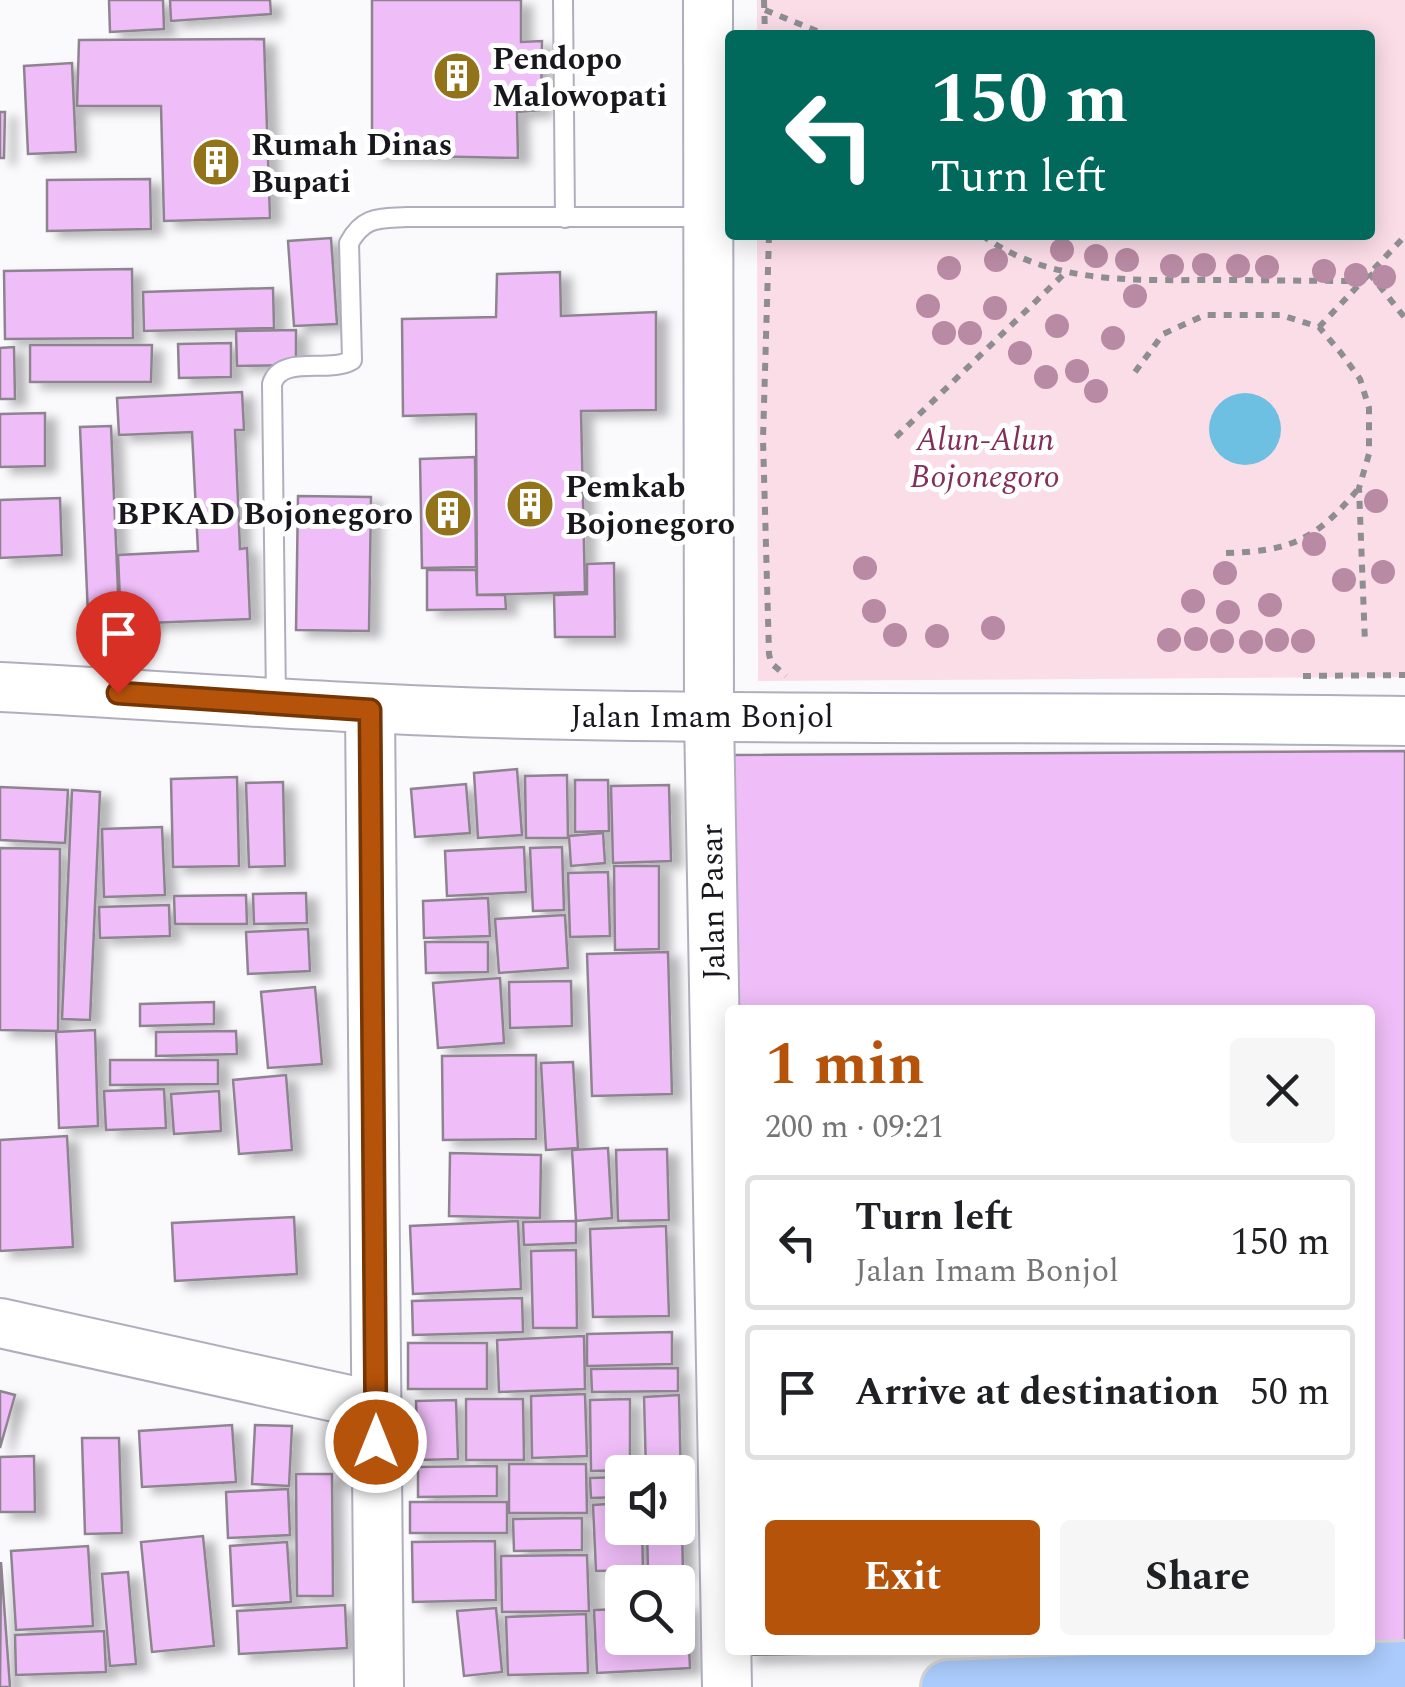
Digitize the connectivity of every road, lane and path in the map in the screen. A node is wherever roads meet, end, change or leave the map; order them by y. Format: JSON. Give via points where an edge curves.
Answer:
{"nodes":[{"id":1,"x":564,"y":0,"type":"edge"},
{"id":2,"x":708,"y":0,"type":"edge"},
{"id":3,"x":764,"y":0,"type":"edge"},
{"id":4,"x":764,"y":10,"type":"junction"},
{"id":5,"x":766,"y":30,"type":"edge"},
{"id":6,"x":814,"y":30,"type":"edge"},
{"id":7,"x":708,"y":217,"type":"junction"},
{"id":8,"x":565,"y":218,"type":"junction"},
{"id":9,"x":1405,"y":236,"type":"edge"},
{"id":10,"x":769,"y":240,"type":"edge"},
{"id":11,"x":992,"y":240,"type":"edge"},
{"id":12,"x":1066,"y":272,"type":"junction"},
{"id":13,"x":1368,"y":273,"type":"junction"},
{"id":14,"x":1361,"y":281,"type":"junction"},
{"id":15,"x":1405,"y":318,"type":"edge"},
{"id":16,"x":1320,"y":327,"type":"junction"},
{"id":17,"x":1135,"y":372,"type":"dead end"},
{"id":18,"x":896,"y":437,"type":"dead end"},
{"id":19,"x":1359,"y":488,"type":"junction"},
{"id":20,"x":1226,"y":552,"type":"dead end"},
{"id":21,"x":1366,"y":643,"type":"dead end"},
{"id":22,"x":1405,"y":675,"type":"edge"},
{"id":23,"x":1286,"y":676,"type":"dead end"},
{"id":24,"x":793,"y":679,"type":"dead end"},
{"id":25,"x":0,"y":687,"type":"edge"},
{"id":26,"x":276,"y":701,"type":"junction"},
{"id":27,"x":370,"y":710,"type":"junction"},
{"id":28,"x":709,"y":716,"type":"junction"},
{"id":29,"x":1405,"y":721,"type":"edge"},
{"id":30,"x":0,"y":1323,"type":"edge"},
{"id":31,"x":376,"y":1406,"type":"junction"},
{"id":32,"x":725,"y":1534,"type":"edge"},
{"id":33,"x":727,"y":1655,"type":"edge"},
{"id":34,"x":1405,"y":1668,"type":"edge"},
{"id":35,"x":379,"y":1687,"type":"edge"},
{"id":36,"x":728,"y":1687,"type":"edge"},
{"id":37,"x":948,"y":1687,"type":"edge"}],
"edges":[{"from":1,"to":8,"type":"lane"},
{"from":2,"to":7,"type":"main road","name":"Jalan Pasar"},
{"from":3,"to":4,"type":"path"},
{"from":4,"to":5,"type":"path"},
{"from":4,"to":6,"type":"path"},
{"from":7,"to":8,"type":"lane"},
{"from":7,"to":28,"type":"main road","name":"Jalan Pasar"},
{"from":8,"to":26,"type":"lane","via":[[406,217],[358,227],[349,243],[352,360],[283,368],[272,384]]},
{"from":9,"to":13,"type":"path"},
{"from":10,"to":24,"type":"path","via":[[763,439],[769,654],[780,673]]},
{"from":11,"to":12,"type":"path"},
{"from":12,"to":14,"type":"path","via":[[1120,280]]},
{"from":12,"to":18,"type":"path"},
{"from":13,"to":14,"type":"path"},
{"from":13,"to":15,"type":"path"},
{"from":14,"to":16,"type":"path"},
{"from":16,"to":17,"type":"path","via":[[1281,315],[1205,315],[1164,334]]},
{"from":16,"to":19,"type":"path","via":[[1360,378],[1369,408],[1369,454]]},
{"from":19,"to":20,"type":"path","via":[[1335,517],[1302,540],[1266,552]]},
{"from":19,"to":21,"type":"path"},
{"from":22,"to":23,"type":"path"},
{"from":25,"to":26,"type":"main road","name":"Jalan Imam Bonjol"},
{"from":26,"to":27,"type":"main road","name":"Jalan Imam Bonjol"},
{"from":27,"to":28,"type":"main road","name":"Jalan Imam Bonjol"},
{"from":27,"to":31,"type":"main road"},
{"from":28,"to":29,"type":"main road","name":"Jalan Imam Bonjol"},
{"from":28,"to":32,"type":"main road","name":"Jalan Pasar"},
{"from":30,"to":31,"type":"main road"},
{"from":31,"to":35,"type":"main road"},
{"from":33,"to":36,"type":"main road","name":"Jalan Pasar"},
{"from":34,"to":37,"type":"main road"}]}
